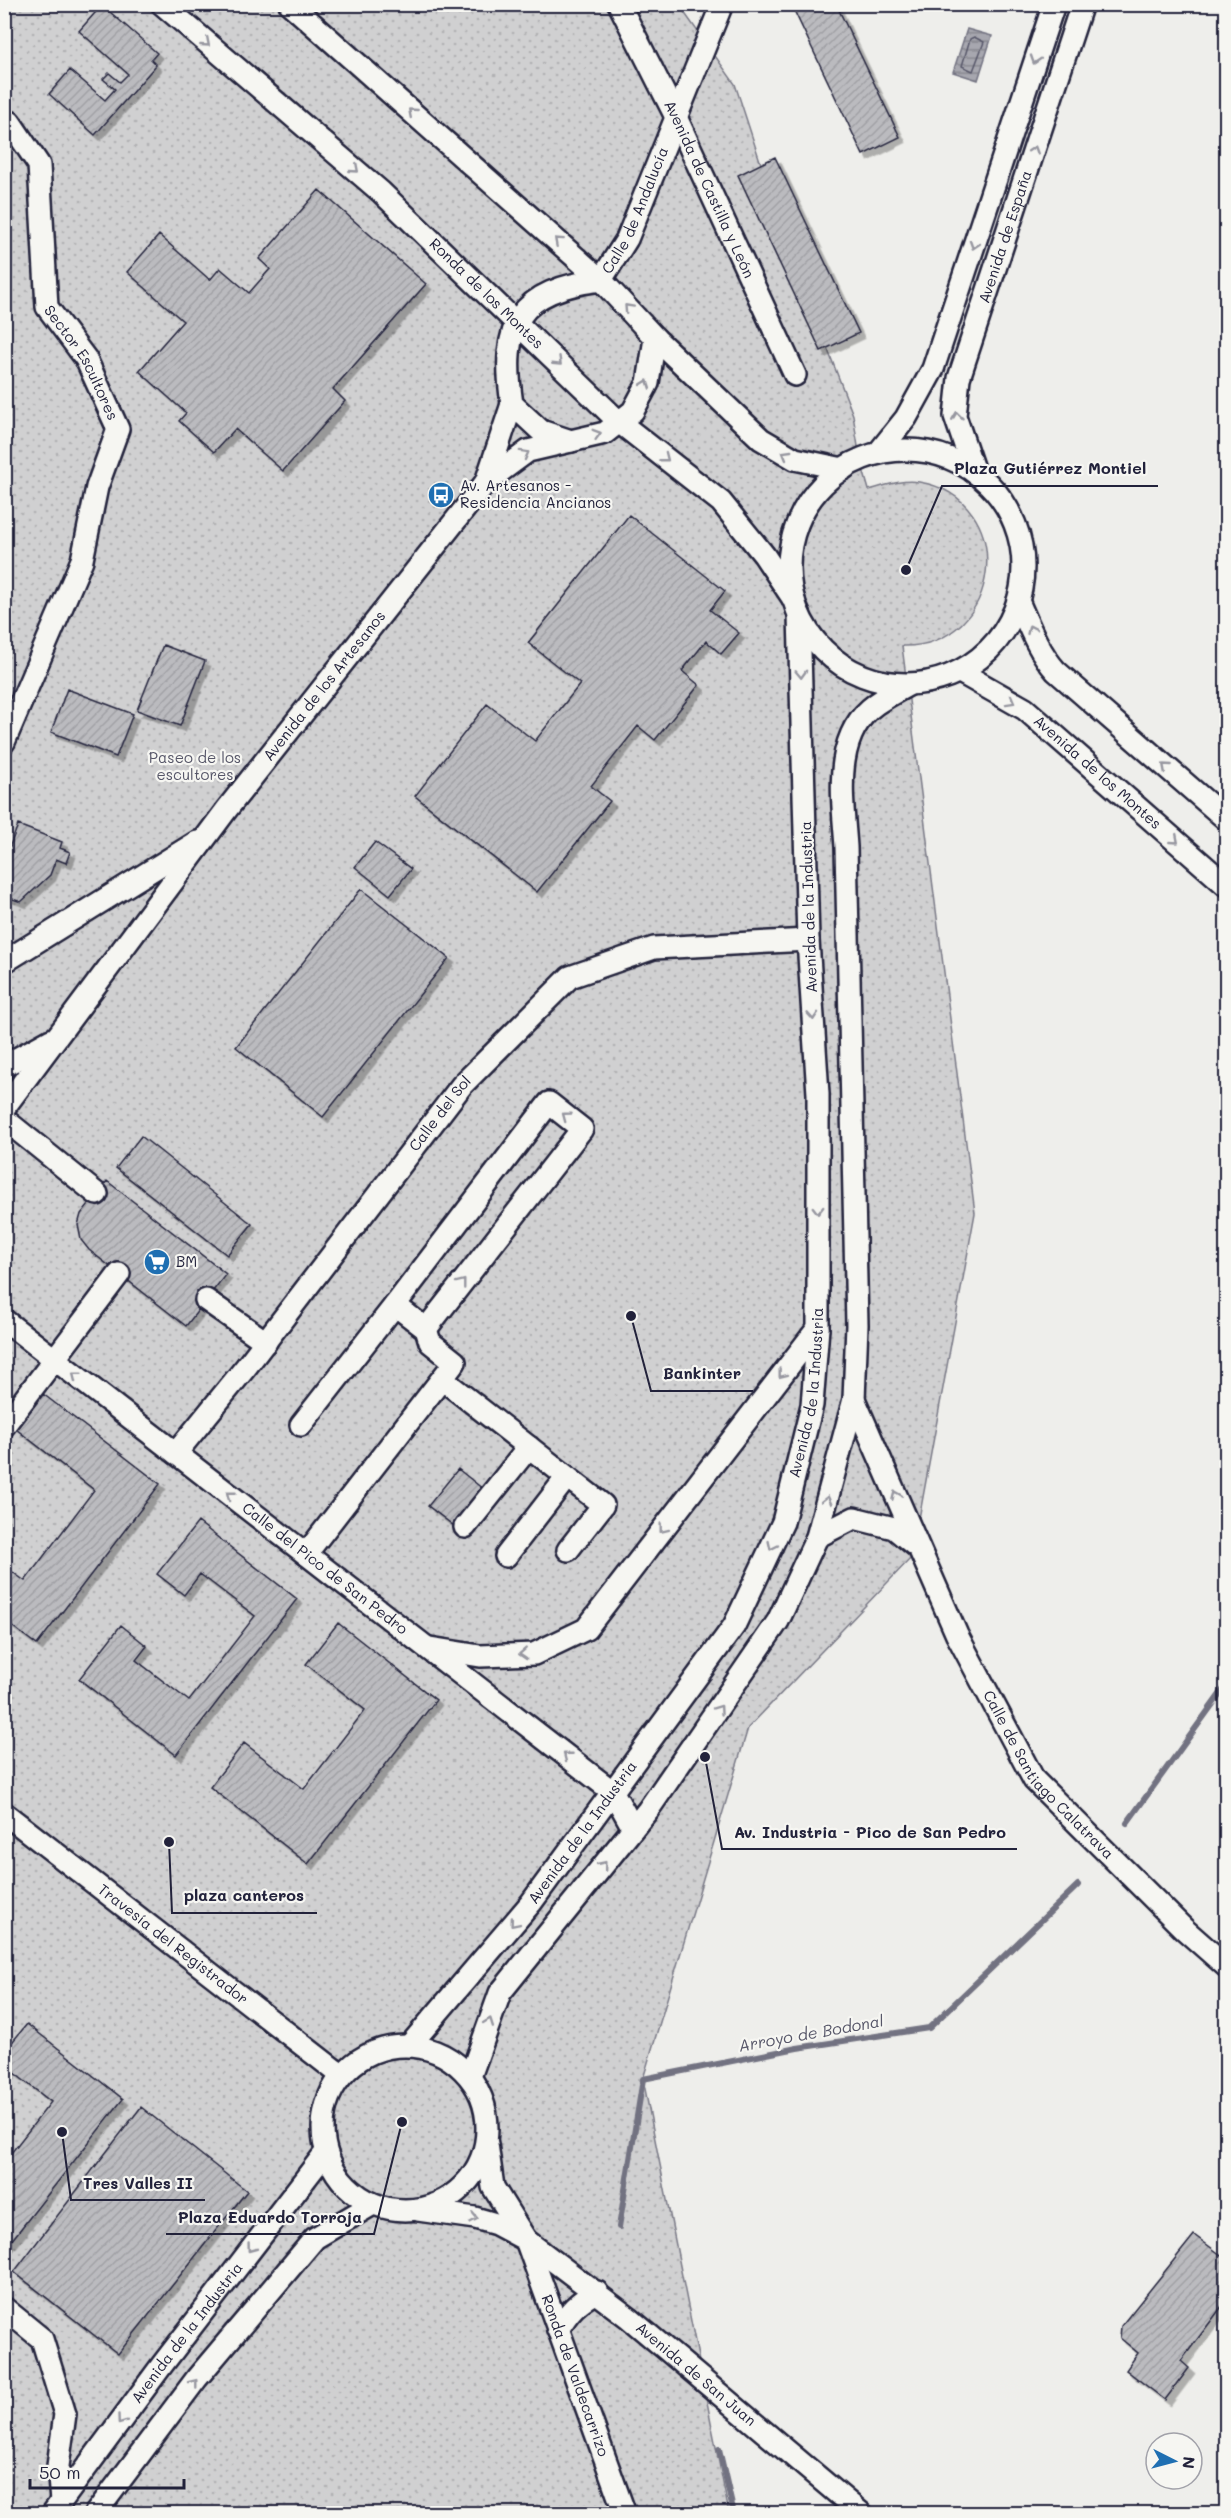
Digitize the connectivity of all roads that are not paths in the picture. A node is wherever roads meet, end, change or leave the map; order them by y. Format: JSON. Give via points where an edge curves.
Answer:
{"nodes":[{"id":1,"x":162,"y":4,"type":"edge"},
{"id":2,"x":290,"y":4,"type":"edge"},
{"id":3,"x":619,"y":4,"type":"edge"},
{"id":4,"x":722,"y":4,"type":"edge"},
{"id":5,"x":1054,"y":4,"type":"edge"},
{"id":6,"x":1082,"y":4,"type":"edge"},
{"id":7,"x":675,"y":115,"type":"junction"},
{"id":8,"x":4,"y":121,"type":"edge"},
{"id":9,"x":601,"y":280,"type":"junction"},
{"id":10,"x":516,"y":321,"type":"junction"},
{"id":11,"x":655,"y":338,"type":"junction"},
{"id":12,"x":795,"y":375,"type":"dead end"},
{"id":13,"x":512,"y":404,"type":"junction"},
{"id":14,"x":619,"y":422,"type":"junction"},
{"id":15,"x":571,"y":441,"type":"junction"},
{"id":16,"x":878,"y":453,"type":"junction"},
{"id":17,"x":843,"y":469,"type":"junction"},
{"id":18,"x":974,"y":472,"type":"junction"},
{"id":19,"x":486,"y":482,"type":"junction"},
{"id":20,"x":1018,"y":601,"type":"junction"},
{"id":21,"x":796,"y":608,"type":"junction"},
{"id":22,"x":960,"y":672,"type":"junction"},
{"id":23,"x":908,"y":685,"type":"junction"},
{"id":24,"x":4,"y":742,"type":"edge"},
{"id":25,"x":1227,"y":819,"type":"edge"},
{"id":26,"x":208,"y":836,"type":"junction"},
{"id":27,"x":1227,"y":885,"type":"edge"},
{"id":28,"x":808,"y":940,"type":"junction"},
{"id":29,"x":4,"y":962,"type":"edge"},
{"id":30,"x":57,"y":1037,"type":"junction"},
{"id":31,"x":4,"y":1066,"type":"edge"},
{"id":32,"x":4,"y":1108,"type":"edge"},
{"id":33,"x":4,"y":1119,"type":"edge"},
{"id":34,"x":97,"y":1194,"type":"dead end"},
{"id":35,"x":119,"y":1274,"type":"dead end"},
{"id":36,"x":206,"y":1300,"type":"dead end"},
{"id":37,"x":395,"y":1305,"type":"junction"},
{"id":38,"x":5,"y":1320,"type":"edge"},
{"id":39,"x":818,"y":1328,"type":"junction"},
{"id":40,"x":426,"y":1329,"type":"junction"},
{"id":41,"x":266,"y":1342,"type":"junction"},
{"id":42,"x":54,"y":1359,"type":"junction"},
{"id":43,"x":442,"y":1379,"type":"junction"},
{"id":44,"x":854,"y":1399,"type":"junction"},
{"id":45,"x":301,"y":1425,"type":"dead end"},
{"id":46,"x":4,"y":1426,"type":"edge"},
{"id":47,"x":529,"y":1447,"type":"junction"},
{"id":48,"x":176,"y":1453,"type":"junction"},
{"id":49,"x":567,"y":1477,"type":"junction"},
{"id":50,"x":465,"y":1527,"type":"dead end"},
{"id":51,"x":817,"y":1537,"type":"junction"},
{"id":52,"x":919,"y":1548,"type":"junction"},
{"id":53,"x":568,"y":1550,"type":"dead end"},
{"id":54,"x":306,"y":1554,"type":"junction"},
{"id":55,"x":506,"y":1556,"type":"dead end"},
{"id":56,"x":427,"y":1648,"type":"junction"},
{"id":57,"x":613,"y":1792,"type":"junction"},
{"id":58,"x":4,"y":1813,"type":"edge"},
{"id":59,"x":633,"y":1828,"type":"junction"},
{"id":60,"x":1227,"y":1966,"type":"edge"},
{"id":61,"x":410,"y":2045,"type":"junction"},
{"id":62,"x":341,"y":2075,"type":"junction"},
{"id":63,"x":470,"y":2077,"type":"junction"},
{"id":64,"x":487,"y":2137,"type":"junction"},
{"id":65,"x":326,"y":2152,"type":"junction"},
{"id":66,"x":373,"y":2204,"type":"junction"},
{"id":67,"x":418,"y":2210,"type":"junction"},
{"id":68,"x":526,"y":2240,"type":"junction"},
{"id":69,"x":597,"y":2292,"type":"junction"},
{"id":70,"x":4,"y":2308,"type":"edge"},
{"id":71,"x":558,"y":2330,"type":"junction"},
{"id":72,"x":57,"y":2508,"type":"edge"},
{"id":73,"x":95,"y":2514,"type":"edge"},
{"id":74,"x":625,"y":2514,"type":"edge"},
{"id":75,"x":862,"y":2514,"type":"edge"}],
"edges":[{"from":1,"to":10,"type":"street","name":"Ronda de los Montes","one_way":true,"via":[[381,192]]},
{"from":9,"to":2,"type":"street","one_way":true},
{"from":3,"to":7,"type":"street","name":"Avenida de Castilla y León"},
{"from":4,"to":7,"type":"street","name":"Calle de Andalucía"},
{"from":5,"to":16,"type":"street","name":"Avenida de España","one_way":true,"via":[[933,369],[906,418]]},
{"from":18,"to":6,"type":"street","name":"Avenida de España","one_way":true,"via":[[955,416],[959,378]]},
{"from":7,"to":9,"type":"street","name":"Calle de Andalucía","via":[[627,239]]},
{"from":7,"to":12,"type":"street","name":"Avenida de Castilla y León"},
{"from":8,"to":24,"type":"street","name":"Sector Escultores","via":[[10,122],[39,165],[47,307],[86,358],[118,429],[97,487],[82,560]]},
{"from":9,"to":10,"type":"street","via":[[555,289]]},
{"from":11,"to":9,"type":"street","one_way":true},
{"from":10,"to":13,"type":"street","via":[[507,350]]},
{"from":10,"to":14,"type":"street","name":"Ronda de los Montes","one_way":true},
{"from":14,"to":11,"type":"street","name":"Avenida de los Artesanos","one_way":true,"via":[[633,411],[648,384]]},
{"from":17,"to":11,"type":"street","one_way":true,"via":[[795,459],[761,439]]},
{"from":13,"to":15,"type":"street","via":[[541,430]]},
{"from":13,"to":19,"type":"street","name":"Avenida de los Artesanos"},
{"from":15,"to":14,"type":"street","name":"Avenida de los Artesanos","one_way":true,"via":[[605,433]]},
{"from":14,"to":21,"type":"street","name":"Ronda de los Montes","one_way":true,"via":[[721,502],[764,555]]},
{"from":19,"to":15,"type":"street","name":"Avenida de los Artesanos","one_way":true,"via":[[528,451]]},
{"from":16,"to":17,"type":"street","name":"Avenida de la Industria"},
{"from":16,"to":18,"type":"street","via":[[912,450],[945,456]]},
{"from":17,"to":21,"type":"street","name":"Avenida de la Industria","via":[[820,488],[802,513],[792,541],[789,570]]},
{"from":18,"to":20,"type":"street","via":[[1000,497],[1017,529],[1023,565]]},
{"from":19,"to":26,"type":"street","name":"Avenida de los Artesanos"},
{"from":20,"to":22,"type":"street","via":[[1005,630],[985,654]]},
{"from":25,"to":20,"type":"street","one_way":true,"via":[[1056,671],[1047,661]]},
{"from":21,"to":23,"type":"street","name":"Ronda de los Montes","via":[[818,644],[843,666],[874,680]]},
{"from":21,"to":28,"type":"street","name":"Avenida de la Industria","one_way":true},
{"from":22,"to":23,"type":"street","via":[[934,682]]},
{"from":22,"to":27,"type":"street","name":"Avenida de los Montes","one_way":true,"via":[[1025,709]]},
{"from":23,"to":44,"type":"street","via":[[874,705],[856,726],[841,769],[857,1325]]},
{"from":26,"to":29,"type":"street"},
{"from":26,"to":30,"type":"street","name":"Avenida de los Artesanos"},
{"from":28,"to":39,"type":"street","name":"Avenida de la Industria","one_way":true,"via":[[818,1094]]},
{"from":28,"to":41,"type":"street","name":"Calle del Sol","via":[[654,948],[570,977],[462,1085]]},
{"from":30,"to":31,"type":"street","name":"Avenida de los Artesanos"},
{"from":30,"to":32,"type":"street","name":"Avenida de los Artesanos"},
{"from":33,"to":34,"type":"street"},
{"from":35,"to":42,"type":"street"},
{"from":36,"to":41,"type":"street"},
{"from":37,"to":40,"type":"street"},
{"from":40,"to":37,"type":"street","one_way":true,"via":[[582,1129],[557,1109],[549,1103]]},
{"from":37,"to":45,"type":"street"},
{"from":38,"to":42,"type":"street","name":"Calle del Pico de San Pedro"},
{"from":39,"to":56,"type":"street","one_way":true,"via":[[586,1629],[534,1654],[480,1656]]},
{"from":39,"to":57,"type":"street","name":"Avenida de la Industria","one_way":true,"via":[[812,1405],[783,1522],[734,1626]]},
{"from":40,"to":43,"type":"street","via":[[429,1342],[455,1362]]},
{"from":41,"to":48,"type":"street","name":"Calle del Sol"},
{"from":42,"to":46,"type":"street"},
{"from":48,"to":42,"type":"street","name":"Calle del Pico de San Pedro","one_way":true},
{"from":43,"to":47,"type":"street"},
{"from":43,"to":54,"type":"street"},
{"from":51,"to":44,"type":"street","one_way":true},
{"from":52,"to":44,"type":"street","name":"Calle de Santiago Calatrava","one_way":true},
{"from":47,"to":49,"type":"street"},
{"from":47,"to":50,"type":"street"},
{"from":54,"to":48,"type":"street","name":"Calle del Pico de San Pedro","one_way":true},
{"from":49,"to":53,"type":"street","via":[[603,1505]]},
{"from":49,"to":55,"type":"street"},
{"from":51,"to":52,"type":"street","name":"Calle de Santiago Calatrava","via":[[854,1518],[894,1528]]},
{"from":59,"to":51,"type":"street","one_way":true,"via":[[763,1646]]},
{"from":52,"to":60,"type":"street","name":"Calle de Santiago Calatrava","via":[[957,1635],[1034,1779]]},
{"from":54,"to":56,"type":"street","name":"Calle del Pico de San Pedro"},
{"from":57,"to":56,"type":"street","name":"Calle del Pico de San Pedro","one_way":true},
{"from":57,"to":59,"type":"street","name":"Calle del Pico de San Pedro"},
{"from":57,"to":61,"type":"street","name":"Avenida de la Industria","one_way":true,"via":[[531,1903]]},
{"from":58,"to":62,"type":"street","name":"Travesía del Registrador"},
{"from":63,"to":59,"type":"street","one_way":true,"via":[[500,1993]]},
{"from":61,"to":62,"type":"street","via":[[372,2052]]},
{"from":61,"to":63,"type":"street","via":[[443,2055]]},
{"from":62,"to":65,"type":"street","via":[[324,2112]]},
{"from":63,"to":64,"type":"street","via":[[487,2116]]},
{"from":64,"to":67,"type":"street","via":[[480,2163],[465,2185],[443,2201]]},
{"from":64,"to":68,"type":"street","name":"Ronda de Valdecarrizo","via":[[492,2187]]},
{"from":65,"to":66,"type":"street","via":[[352,2192]]},
{"from":65,"to":72,"type":"street","name":"Avenida de la Industria","one_way":true},
{"from":66,"to":67,"type":"street","via":[[395,2210]]},
{"from":73,"to":66,"type":"street","one_way":true,"via":[[197,2378],[315,2238]]},
{"from":67,"to":68,"type":"street","one_way":true,"via":[[475,2218]]},
{"from":68,"to":69,"type":"street","name":"Avenida de San Juan"},
{"from":68,"to":71,"type":"street","name":"Ronda de Valdecarrizo"},
{"from":69,"to":71,"type":"street","via":[[582,2299]]},
{"from":69,"to":75,"type":"street","name":"Avenida de San Juan"},
{"from":70,"to":72,"type":"street","via":[[42,2339],[65,2414]]},
{"from":71,"to":74,"type":"street","name":"Ronda de Valdecarrizo"}]}
